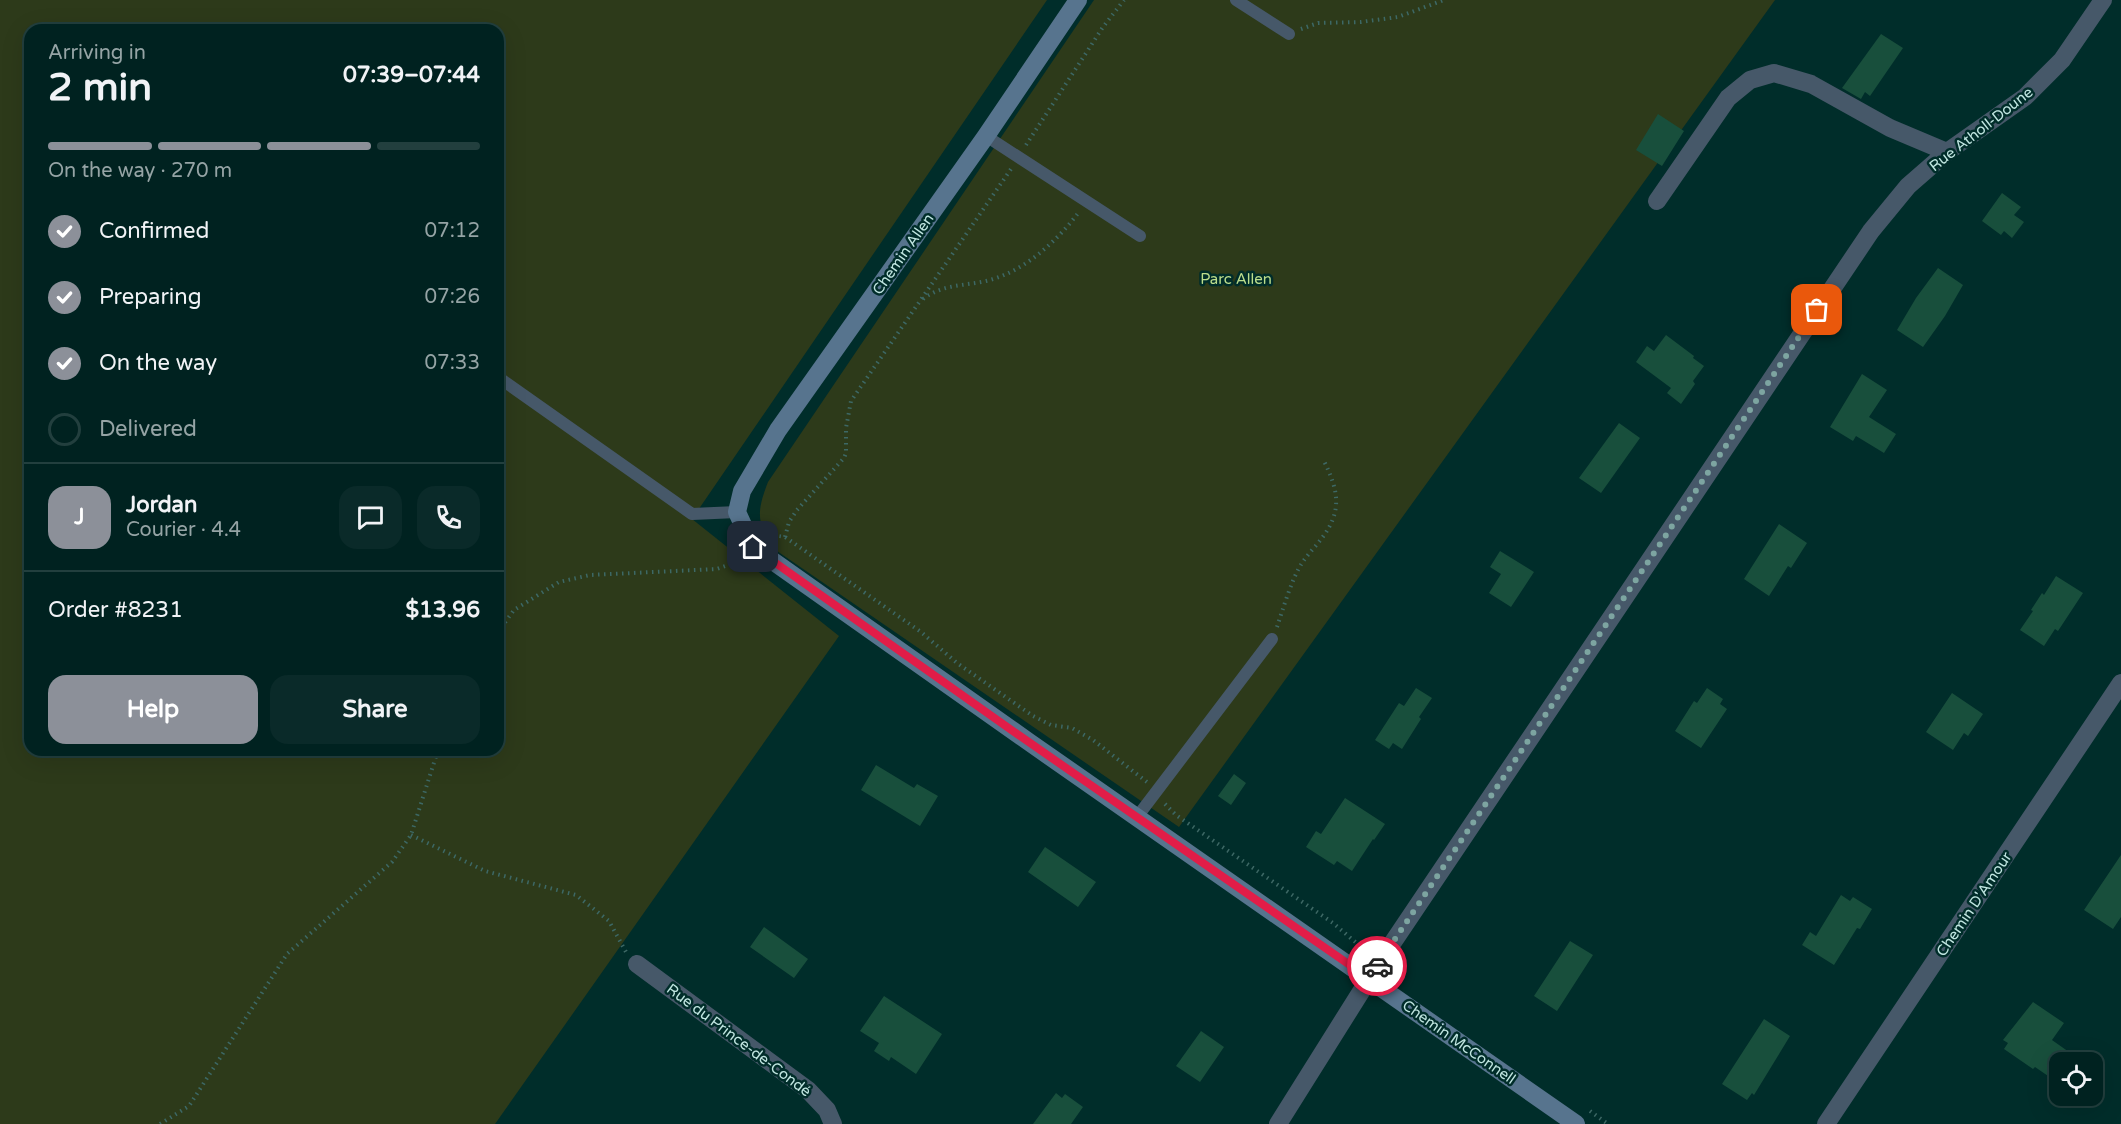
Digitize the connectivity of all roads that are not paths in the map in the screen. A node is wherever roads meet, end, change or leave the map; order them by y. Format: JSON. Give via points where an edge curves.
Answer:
{"nodes":[{"id":1,"x":1078,"y":0,"type":"edge"},
{"id":2,"x":1236,"y":0,"type":"edge"},
{"id":3,"x":2103,"y":0,"type":"edge"},
{"id":4,"x":1289,"y":34,"type":"road end"},
{"id":5,"x":986,"y":136,"type":"junction"},
{"id":6,"x":1947,"y":152,"type":"junction"},
{"id":7,"x":1657,"y":201,"type":"dead end"},
{"id":8,"x":1140,"y":236,"type":"dead end"},
{"id":9,"x":504,"y":381,"type":"edge"},
{"id":10,"x":737,"y":512,"type":"junction"},
{"id":11,"x":1272,"y":639,"type":"road end"},
{"id":12,"x":2121,"y":683,"type":"edge"},
{"id":13,"x":1137,"y":817,"type":"junction"},
{"id":14,"x":637,"y":964,"type":"road end"},
{"id":15,"x":1370,"y":979,"type":"junction"},
{"id":16,"x":1583,"y":1117,"type":"edge"},
{"id":17,"x":833,"y":1124,"type":"edge"},
{"id":18,"x":1278,"y":1124,"type":"edge"},
{"id":19,"x":1826,"y":1124,"type":"edge"}],
"edges":[{"from":1,"to":5,"type":"street","name":"Chemin Allen"},
{"from":2,"to":4,"type":"lane"},
{"from":3,"to":6,"type":"street","name":"Rue Atholl-Doune","via":[[2061,60],[2025,98]]},
{"from":5,"to":8,"type":"lane"},
{"from":5,"to":10,"type":"street","name":"Chemin Allen","via":[[778,430],[742,491]]},
{"from":6,"to":7,"type":"street","via":[[1890,128],[1811,84],[1774,73],[1750,80],[1728,98]]},
{"from":6,"to":15,"type":"street","name":"Rue Atholl-Doune","via":[[1908,186],[1870,231]]},
{"from":9,"to":10,"type":"lane","via":[[692,514]]},
{"from":10,"to":13,"type":"street","name":"Chemin McConnell","via":[[753,547]]},
{"from":11,"to":13,"type":"lane"},
{"from":12,"to":19,"type":"street","name":"Chemin D'Amour"},
{"from":13,"to":15,"type":"street","name":"Chemin McConnell"},
{"from":14,"to":17,"type":"street","name":"Rue du Prince-de-Condé","via":[[808,1089],[827,1110]]},
{"from":15,"to":16,"type":"street","name":"Chemin McConnell"},
{"from":15,"to":18,"type":"street","name":"Rue Atholl-Doune"}]}
